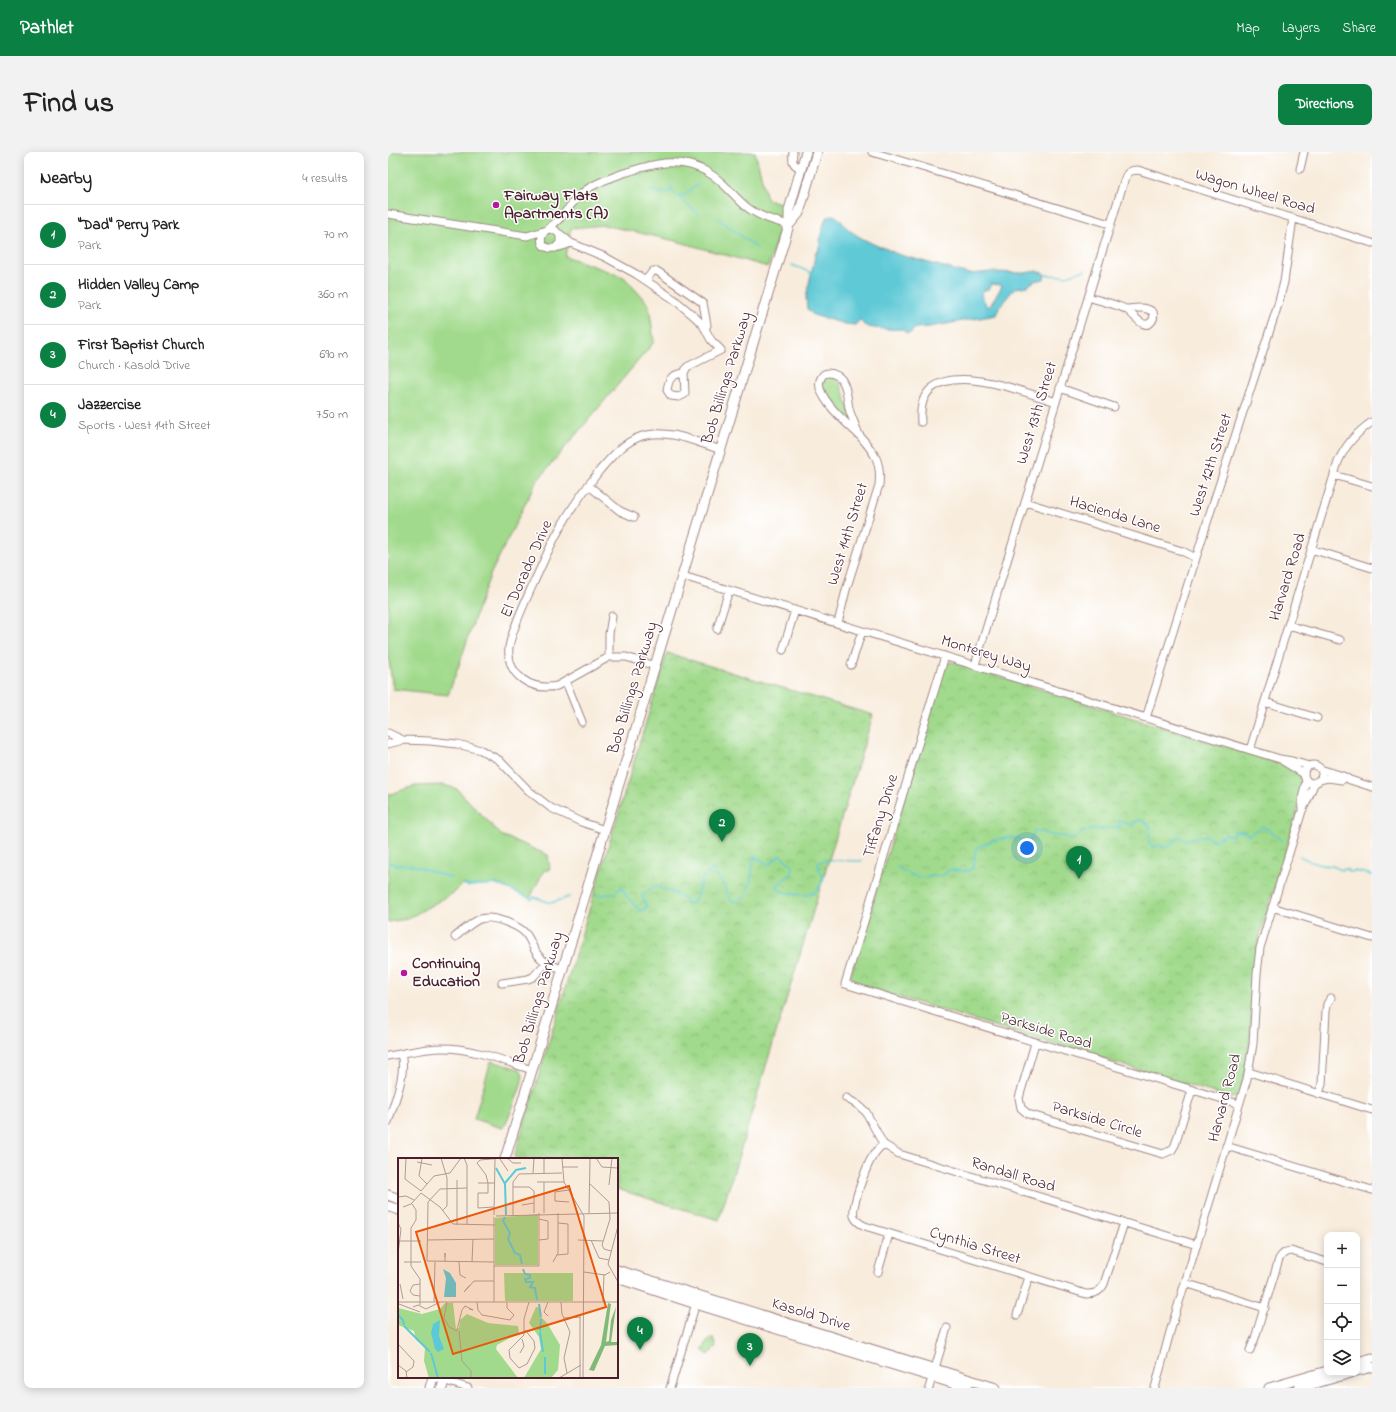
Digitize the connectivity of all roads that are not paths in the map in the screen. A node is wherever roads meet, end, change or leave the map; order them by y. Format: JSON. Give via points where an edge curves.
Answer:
{"nodes":[{"id":1,"x":793,"y":152,"type":"edge"},
{"id":2,"x":806,"y":152,"type":"edge"},
{"id":3,"x":817,"y":152,"type":"edge"},
{"id":4,"x":872,"y":152,"type":"edge"},
{"id":5,"x":1304,"y":152,"type":"edge"},
{"id":6,"x":801,"y":168,"type":"junction"},
{"id":7,"x":1300,"y":169,"type":"dead end"},
{"id":8,"x":1130,"y":171,"type":"joint"},
{"id":9,"x":388,"y":214,"type":"edge"},
{"id":10,"x":1293,"y":218,"type":"junction"},
{"id":11,"x":560,"y":219,"type":"junction"},
{"id":12,"x":1110,"y":224,"type":"junction"},
{"id":13,"x":789,"y":226,"type":"junction"},
{"id":14,"x":547,"y":229,"type":"junction"},
{"id":15,"x":559,"y":234,"type":"junction"},
{"id":16,"x":527,"y":236,"type":"junction"},
{"id":17,"x":1372,"y":242,"type":"edge"},
{"id":18,"x":571,"y":243,"type":"junction"},
{"id":19,"x":544,"y":246,"type":"junction"},
{"id":20,"x":555,"y":248,"type":"junction"},
{"id":21,"x":646,"y":280,"type":"junction"},
{"id":22,"x":1088,"y":297,"type":"junction"},
{"id":23,"x":1127,"y":309,"type":"dead end"},
{"id":24,"x":705,"y":329,"type":"junction"},
{"id":25,"x":684,"y":373,"type":"dead end"},
{"id":26,"x":1060,"y":388,"type":"junction"},
{"id":27,"x":1056,"y":402,"type":"junction"},
{"id":28,"x":1114,"y":407,"type":"dead end"},
{"id":29,"x":921,"y":422,"type":"dead end"},
{"id":30,"x":1372,"y":422,"type":"edge"},
{"id":31,"x":859,"y":435,"type":"junction"},
{"id":32,"x":721,"y":450,"type":"junction"},
{"id":33,"x":1334,"y":474,"type":"junction"},
{"id":34,"x":588,"y":485,"type":"junction"},
{"id":35,"x":1372,"y":486,"type":"edge"},
{"id":36,"x":1025,"y":502,"type":"junction"},
{"id":37,"x":634,"y":517,"type":"dead end"},
{"id":38,"x":1311,"y":549,"type":"junction"},
{"id":39,"x":1196,"y":558,"type":"junction"},
{"id":40,"x":1372,"y":568,"type":"edge"},
{"id":41,"x":683,"y":576,"type":"junction"},
{"id":42,"x":729,"y":590,"type":"junction"},
{"id":43,"x":795,"y":610,"type":"junction"},
{"id":44,"x":612,"y":616,"type":"dead end"},
{"id":45,"x":838,"y":623,"type":"junction"},
{"id":46,"x":1288,"y":625,"type":"junction"},
{"id":47,"x":716,"y":629,"type":"dead end"},
{"id":48,"x":862,"y":631,"type":"junction"},
{"id":49,"x":1340,"y":640,"type":"dead end"},
{"id":50,"x":783,"y":650,"type":"dead end"},
{"id":51,"x":945,"y":656,"type":"junction"},
{"id":52,"x":610,"y":657,"type":"junction"},
{"id":53,"x":851,"y":665,"type":"dead end"},
{"id":54,"x":975,"y":665,"type":"junction"},
{"id":55,"x":656,"y":666,"type":"junction"},
{"id":56,"x":566,"y":682,"type":"junction"},
{"id":57,"x":1265,"y":702,"type":"junction"},
{"id":58,"x":1146,"y":718,"type":"junction"},
{"id":59,"x":1317,"y":718,"type":"dead end"},
{"id":60,"x":582,"y":722,"type":"dead end"},
{"id":61,"x":388,"y":734,"type":"edge"},
{"id":62,"x":403,"y":740,"type":"junction"},
{"id":63,"x":388,"y":744,"type":"edge"},
{"id":64,"x":1250,"y":750,"type":"junction"},
{"id":65,"x":1280,"y":759,"type":"junction"},
{"id":66,"x":1309,"y":766,"type":"junction"},
{"id":67,"x":1320,"y":770,"type":"junction"},
{"id":68,"x":1305,"y":777,"type":"junction"},
{"id":69,"x":1350,"y":780,"type":"junction"},
{"id":70,"x":1317,"y":781,"type":"junction"},
{"id":71,"x":1372,"y":787,"type":"edge"},
{"id":72,"x":1302,"y":811,"type":"junction"},
{"id":73,"x":606,"y":830,"type":"junction"},
{"id":74,"x":1272,"y":907,"type":"junction"},
{"id":75,"x":455,"y":936,"type":"dead end"},
{"id":76,"x":1372,"y":938,"type":"edge"},
{"id":77,"x":546,"y":964,"type":"junction"},
{"id":78,"x":563,"y":969,"type":"junction"},
{"id":79,"x":502,"y":983,"type":"dead end"},
{"id":80,"x":845,"y":984,"type":"joint"},
{"id":81,"x":1331,"y":998,"type":"dead end"},
{"id":82,"x":1035,"y":1043,"type":"junction"},
{"id":83,"x":401,"y":1054,"type":"junction"},
{"id":84,"x":388,"y":1056,"type":"edge"},
{"id":85,"x":532,"y":1070,"type":"junction"},
{"id":86,"x":1249,"y":1072,"type":"junction"},
{"id":87,"x":1192,"y":1090,"type":"junction"},
{"id":88,"x":1319,"y":1094,"type":"junction"},
{"id":89,"x":846,"y":1098,"type":"dead end"},
{"id":90,"x":1239,"y":1104,"type":"junction"},
{"id":91,"x":1372,"y":1110,"type":"edge"},
{"id":92,"x":388,"y":1122,"type":"edge"},
{"id":93,"x":883,"y":1144,"type":"junction"},
{"id":94,"x":1226,"y":1146,"type":"junction"},
{"id":95,"x":505,"y":1158,"type":"edge"},
{"id":96,"x":1372,"y":1190,"type":"edge"},
{"id":97,"x":388,"y":1195,"type":"edge"},
{"id":98,"x":398,"y":1199,"type":"edge"},
{"id":99,"x":388,"y":1206,"type":"edge"},
{"id":100,"x":398,"y":1210,"type":"edge"},
{"id":101,"x":1124,"y":1223,"type":"junction"},
{"id":102,"x":889,"y":1234,"type":"junction"},
{"id":103,"x":1196,"y":1245,"type":"junction"},
{"id":104,"x":1324,"y":1261,"type":"edge"},
{"id":105,"x":618,"y":1270,"type":"edge"},
{"id":106,"x":878,"y":1272,"type":"dead end"},
{"id":107,"x":1029,"y":1277,"type":"junction"},
{"id":108,"x":618,"y":1278,"type":"edge"},
{"id":109,"x":1185,"y":1283,"type":"junction"},
{"id":110,"x":697,"y":1300,"type":"junction"},
{"id":111,"x":1265,"y":1308,"type":"junction"},
{"id":112,"x":1017,"y":1314,"type":"dead end"},
{"id":113,"x":947,"y":1328,"type":"dead end"},
{"id":114,"x":1250,"y":1350,"type":"dead end"},
{"id":115,"x":1372,"y":1358,"type":"edge"},
{"id":116,"x":1360,"y":1361,"type":"edge"},
{"id":117,"x":1372,"y":1367,"type":"edge"},
{"id":118,"x":1360,"y":1370,"type":"edge"},
{"id":119,"x":1324,"y":1372,"type":"edge"},
{"id":120,"x":934,"y":1373,"type":"junction"},
{"id":121,"x":1337,"y":1376,"type":"edge"},
{"id":122,"x":433,"y":1378,"type":"edge"},
{"id":123,"x":444,"y":1382,"type":"edge"},
{"id":124,"x":430,"y":1388,"type":"edge"},
{"id":125,"x":468,"y":1388,"type":"edge"},
{"id":126,"x":670,"y":1388,"type":"edge"},
{"id":127,"x":929,"y":1388,"type":"edge"},
{"id":128,"x":968,"y":1388,"type":"edge"},
{"id":129,"x":996,"y":1388,"type":"edge"},
{"id":130,"x":1155,"y":1388,"type":"edge"},
{"id":131,"x":1269,"y":1388,"type":"edge"},
{"id":132,"x":1300,"y":1388,"type":"edge"}],
"edges":[{"from":1,"to":6,"type":"street","via":[[793,163]]},
{"from":2,"to":6,"type":"main road","name":"Bob Billings Parkway"},
{"from":3,"to":13,"type":"main road","name":"Bob Billings Parkway","via":[[798,213]]},
{"from":4,"to":12,"type":"street"},
{"from":5,"to":7,"type":"street"},
{"from":6,"to":13,"type":"main road","name":"Bob Billings Parkway","via":[[789,210]]},
{"from":8,"to":10,"type":"street","name":"Wagon Wheel Road","via":[[1138,170]]},
{"from":8,"to":12,"type":"street","name":"West 13th Street","via":[[1124,181]]},
{"from":9,"to":16,"type":"street"},
{"from":10,"to":17,"type":"street","name":"Wagon Wheel Road"},
{"from":10,"to":39,"type":"street","name":"West 12th Street","via":[[1284,282],[1278,305]]},
{"from":11,"to":13,"type":"street","via":[[579,196],[600,182],[646,166],[674,162],[710,173],[753,212]]},
{"from":11,"to":14,"type":"street"},
{"from":11,"to":15,"type":"street"},
{"from":12,"to":22,"type":"street","name":"West 13th Street"},
{"from":13,"to":32,"type":"main road","name":"Bob Billings Parkway"},
{"from":14,"to":15,"type":"street","via":[[554,229]]},
{"from":14,"to":16,"type":"street"},
{"from":14,"to":19,"type":"street","via":[[541,237]]},
{"from":15,"to":18,"type":"street"},
{"from":15,"to":20,"type":"street","via":[[560,243]]},
{"from":16,"to":19,"type":"street"},
{"from":18,"to":20,"type":"street"},
{"from":18,"to":21,"type":"street","via":[[605,257]]},
{"from":19,"to":20,"type":"street"},
{"from":21,"to":24,"type":"street","via":[[682,305]]},
{"from":21,"to":24,"type":"street","via":[[652,271],[657,271],[703,303],[707,325]]},
{"from":22,"to":23,"type":"street"},
{"from":22,"to":26,"type":"street","name":"West 13th Street"},
{"from":24,"to":25,"type":"street","via":[[721,350],[692,364]]},
{"from":26,"to":27,"type":"street","name":"West 13th Street"},
{"from":26,"to":28,"type":"street"},
{"from":27,"to":29,"type":"street","via":[[988,382],[957,379],[939,384],[929,392],[921,408]]},
{"from":27,"to":36,"type":"street","name":"West 13th Street"},
{"from":30,"to":33,"type":"street","name":"Harvard Road","via":[[1349,443]]},
{"from":31,"to":31,"type":"street","name":"West 14th Street","via":[[843,382],[835,374],[824,374],[819,382],[820,390],[840,417]]},
{"from":31,"to":45,"type":"street","name":"West 14th Street","via":[[877,459],[880,480]]},
{"from":32,"to":34,"type":"street","name":"El Dorado Drive","via":[[668,434],[642,436],[616,452]]},
{"from":32,"to":41,"type":"main road","name":"Bob Billings Parkway"},
{"from":33,"to":35,"type":"street"},
{"from":33,"to":38,"type":"street","name":"Harvard Road"},
{"from":34,"to":37,"type":"street","via":[[620,511]]},
{"from":34,"to":56,"type":"street","name":"El Dorado Drive","via":[[554,539],[522,609],[509,647],[512,665],[527,683],[550,688]]},
{"from":36,"to":39,"type":"street","name":"Hacienda Lane","via":[[1182,551]]},
{"from":36,"to":54,"type":"street","name":"West 13th Street"},
{"from":38,"to":40,"type":"street"},
{"from":38,"to":46,"type":"street","name":"Harvard Road"},
{"from":39,"to":58,"type":"street","name":"West 12th Street"},
{"from":41,"to":42,"type":"street","name":"Monterey Way"},
{"from":41,"to":55,"type":"main road","name":"Bob Billings Parkway"},
{"from":42,"to":43,"type":"street","name":"Monterey Way"},
{"from":42,"to":47,"type":"street"},
{"from":43,"to":45,"type":"street","name":"Monterey Way"},
{"from":43,"to":50,"type":"street"},
{"from":44,"to":52,"type":"street","via":[[608,634]]},
{"from":45,"to":48,"type":"street","name":"Monterey Way"},
{"from":46,"to":49,"type":"street"},
{"from":46,"to":57,"type":"street","name":"Harvard Road"},
{"from":48,"to":51,"type":"street","name":"Monterey Way"},
{"from":48,"to":53,"type":"street"},
{"from":51,"to":54,"type":"street","name":"Monterey Way"},
{"from":51,"to":80,"type":"street","name":"Tiffany Drive"},
{"from":52,"to":55,"type":"street","via":[[626,657]]},
{"from":52,"to":56,"type":"street","name":"El Dorado Drive"},
{"from":54,"to":58,"type":"street","name":"Monterey Way"},
{"from":55,"to":73,"type":"main road","name":"Bob Billings Parkway"},
{"from":56,"to":60,"type":"street"},
{"from":57,"to":59,"type":"street"},
{"from":57,"to":64,"type":"street","name":"Harvard Road"},
{"from":58,"to":64,"type":"street","name":"Monterey Way"},
{"from":61,"to":62,"type":"street"},
{"from":62,"to":63,"type":"street"},
{"from":62,"to":73,"type":"street","via":[[457,744],[487,752],[551,808]]},
{"from":64,"to":65,"type":"street","name":"Monterey Way"},
{"from":65,"to":66,"type":"street","name":"Monterey Way"},
{"from":65,"to":68,"type":"street","name":"Monterey Way"},
{"from":66,"to":67,"type":"street","via":[[1314,765]]},
{"from":66,"to":68,"type":"street","via":[[1305,770]]},
{"from":67,"to":69,"type":"street"},
{"from":67,"to":70,"type":"street","via":[[1321,775]]},
{"from":68,"to":70,"type":"street","via":[[1310,782]]},
{"from":68,"to":72,"type":"street","name":"Harvard Road"},
{"from":69,"to":70,"type":"street","via":[[1328,778]]},
{"from":69,"to":71,"type":"street"},
{"from":70,"to":72,"type":"street","name":"Harvard Road"},
{"from":72,"to":74,"type":"street","name":"Harvard Road"},
{"from":73,"to":78,"type":"main road","name":"Bob Billings Parkway"},
{"from":74,"to":76,"type":"street"},
{"from":74,"to":86,"type":"street","name":"Harvard Road","via":[[1258,963]]},
{"from":75,"to":77,"type":"street","via":[[480,918],[497,918],[522,930]]},
{"from":77,"to":78,"type":"street"},
{"from":77,"to":79,"type":"street","via":[[533,977]]},
{"from":78,"to":85,"type":"main road","name":"Bob Billings Parkway"},
{"from":80,"to":82,"type":"street","name":"Parkside Road"},
{"from":81,"to":88,"type":"street","via":[[1326,1011],[1322,1084]]},
{"from":82,"to":87,"type":"street","name":"Parkside Road"},
{"from":82,"to":87,"type":"street","name":"Parkside Circle","via":[[1019,1098],[1021,1108],[1025,1112],[1163,1154],[1176,1145]]},
{"from":83,"to":84,"type":"street"},
{"from":83,"to":85,"type":"street","via":[[432,1048],[454,1048]]},
{"from":83,"to":92,"type":"street","via":[[402,1077]]},
{"from":85,"to":95,"type":"main road","name":"Bob Billings Parkway"},
{"from":86,"to":88,"type":"street"},
{"from":86,"to":90,"type":"street","name":"Harvard Road"},
{"from":87,"to":90,"type":"street","name":"Parkside Road"},
{"from":88,"to":91,"type":"street"},
{"from":89,"to":93,"type":"street","via":[[866,1112]]},
{"from":90,"to":94,"type":"street","name":"Harvard Road"},
{"from":93,"to":101,"type":"street","name":"Randall Road","via":[[909,1158]]},
{"from":93,"to":102,"type":"street","name":"Cynthia Street","via":[[865,1172],[854,1216],[860,1224]]},
{"from":94,"to":96,"type":"street"},
{"from":94,"to":103,"type":"street","name":"Harvard Road"},
{"from":97,"to":98,"type":"main road"},
{"from":99,"to":100,"type":"main road"},
{"from":101,"to":103,"type":"street","name":"Randall Road"},
{"from":101,"to":107,"type":"street","name":"Cynthia Street","via":[[1104,1284],[1099,1291],[1086,1294]]},
{"from":102,"to":106,"type":"street"},
{"from":102,"to":107,"type":"street","name":"Cynthia Street"},
{"from":103,"to":109,"type":"street","name":"Harvard Road"},
{"from":104,"to":111,"type":"street","via":[[1291,1251],[1284,1253],[1279,1260]]},
{"from":105,"to":110,"type":"main road","name":"Kasold Drive"},
{"from":107,"to":112,"type":"street"},
{"from":108,"to":110,"type":"main road","name":"Kasold Drive"},
{"from":109,"to":111,"type":"street"},
{"from":109,"to":130,"type":"street","name":"Harvard Road"},
{"from":110,"to":120,"type":"main road","name":"Kasold Drive"},
{"from":110,"to":126,"type":"street"},
{"from":111,"to":114,"type":"street"},
{"from":113,"to":120,"type":"street"},
{"from":115,"to":116,"type":"main road"},
{"from":117,"to":118,"type":"main road"},
{"from":119,"to":131,"type":"main road"},
{"from":120,"to":127,"type":"street"},
{"from":120,"to":128,"type":"main road","name":"Kasold Drive"},
{"from":120,"to":129,"type":"main road","name":"Kasold Drive"},
{"from":121,"to":132,"type":"main road"},
{"from":122,"to":124,"type":"main road"},
{"from":123,"to":125,"type":"street"}]}
